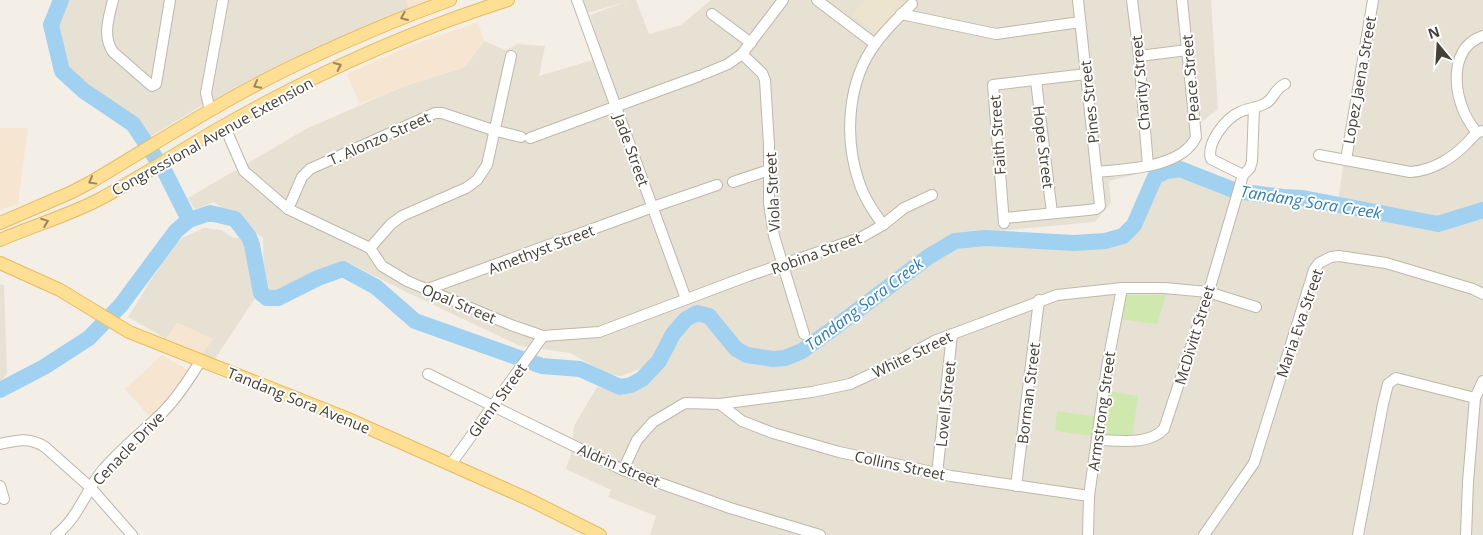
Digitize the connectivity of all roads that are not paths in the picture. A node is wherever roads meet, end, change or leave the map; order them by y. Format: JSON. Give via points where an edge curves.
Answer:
{"nodes":[{"id":1,"x":113,"y":0,"type":"edge"},
{"id":2,"x":170,"y":0,"type":"edge"},
{"id":3,"x":222,"y":0,"type":"edge"},
{"id":4,"x":450,"y":0,"type":"edge"},
{"id":5,"x":508,"y":0,"type":"edge"},
{"id":6,"x":577,"y":0,"type":"edge"},
{"id":7,"x":783,"y":0,"type":"edge"},
{"id":8,"x":817,"y":0,"type":"edge"},
{"id":9,"x":1078,"y":0,"type":"edge"},
{"id":10,"x":1132,"y":0,"type":"edge"},
{"id":11,"x":1182,"y":0,"type":"edge"},
{"id":12,"x":1373,"y":0,"type":"edge"},
{"id":13,"x":912,"y":4,"type":"dead end"},
{"id":14,"x":712,"y":14,"type":"dead end"},
{"id":15,"x":902,"y":14,"type":"junction"},
{"id":16,"x":1080,"y":22,"type":"junction"},
{"id":17,"x":1483,"y":36,"type":"edge"},
{"id":18,"x":750,"y":43,"type":"junction"},
{"id":19,"x":875,"y":44,"type":"junction"},
{"id":20,"x":1188,"y":50,"type":"junction"},
{"id":21,"x":742,"y":54,"type":"junction"},
{"id":22,"x":511,"y":56,"type":"dead end"},
{"id":23,"x":1139,"y":56,"type":"junction"},
{"id":24,"x":1086,"y":74,"type":"junction"},
{"id":25,"x":1036,"y":81,"type":"junction"},
{"id":26,"x":1285,"y":84,"type":"dead end"},
{"id":27,"x":616,"y":106,"type":"junction"},
{"id":28,"x":1254,"y":108,"type":"junction"},
{"id":29,"x":210,"y":111,"type":"junction"},
{"id":30,"x":224,"y":125,"type":"junction"},
{"id":31,"x":493,"y":130,"type":"junction"},
{"id":32,"x":1480,"y":131,"type":"edge"},
{"id":33,"x":1319,"y":155,"type":"dead end"},
{"id":34,"x":1346,"y":160,"type":"junction"},
{"id":35,"x":1148,"y":166,"type":"junction"},
{"id":36,"x":769,"y":170,"type":"junction"},
{"id":37,"x":1096,"y":172,"type":"junction"},
{"id":38,"x":1243,"y":175,"type":"junction"},
{"id":39,"x":733,"y":182,"type":"dead end"},
{"id":40,"x":717,"y":185,"type":"dead end"},
{"id":41,"x":932,"y":195,"type":"dead end"},
{"id":42,"x":1100,"y":204,"type":"joint"},
{"id":43,"x":652,"y":207,"type":"junction"},
{"id":44,"x":288,"y":209,"type":"junction"},
{"id":45,"x":1052,"y":213,"type":"junction"},
{"id":46,"x":0,"y":223,"type":"edge"},
{"id":47,"x":883,"y":225,"type":"junction"},
{"id":48,"x":0,"y":240,"type":"edge"},
{"id":49,"x":370,"y":248,"type":"junction"},
{"id":50,"x":0,"y":263,"type":"edge"},
{"id":51,"x":782,"y":265,"type":"junction"},
{"id":52,"x":748,"y":276,"type":"joint"},
{"id":53,"x":1122,"y":288,"type":"junction"},
{"id":54,"x":428,"y":289,"type":"junction"},
{"id":55,"x":1208,"y":292,"type":"junction"},
{"id":56,"x":1483,"y":294,"type":"edge"},
{"id":57,"x":686,"y":299,"type":"junction"},
{"id":58,"x":1039,"y":300,"type":"junction"},
{"id":59,"x":1256,"y":308,"type":"dead end"},
{"id":60,"x":804,"y":334,"type":"dead end"},
{"id":61,"x":952,"y":334,"type":"junction"},
{"id":62,"x":543,"y":336,"type":"junction"},
{"id":63,"x":201,"y":360,"type":"junction"},
{"id":64,"x":428,"y":374,"type":"dead end"},
{"id":65,"x":1483,"y":381,"type":"edge"},
{"id":66,"x":1474,"y":398,"type":"junction"},
{"id":67,"x":720,"y":404,"type":"junction"},
{"id":68,"x":493,"y":405,"type":"junction"},
{"id":69,"x":1478,"y":417,"type":"edge"},
{"id":70,"x":1097,"y":440,"type":"junction"},
{"id":71,"x":0,"y":444,"type":"edge"},
{"id":72,"x":450,"y":464,"type":"junction"},
{"id":73,"x":623,"y":470,"type":"junction"},
{"id":74,"x":937,"y":474,"type":"junction"},
{"id":75,"x":0,"y":486,"type":"edge"},
{"id":76,"x":1016,"y":486,"type":"junction"},
{"id":77,"x":90,"y":487,"type":"junction"},
{"id":78,"x":1089,"y":496,"type":"junction"},
{"id":79,"x":4,"y":499,"type":"dead end"},
{"id":80,"x":56,"y":535,"type":"edge"},
{"id":81,"x":132,"y":535,"type":"edge"},
{"id":82,"x":600,"y":535,"type":"edge"},
{"id":83,"x":820,"y":535,"type":"edge"},
{"id":84,"x":1088,"y":535,"type":"edge"},
{"id":85,"x":1204,"y":535,"type":"edge"},
{"id":86,"x":1358,"y":535,"type":"edge"},
{"id":87,"x":1466,"y":535,"type":"edge"}],
"edges":[{"from":1,"to":2,"type":"street","via":[[106,31],[109,47],[152,86],[156,84]]},
{"from":3,"to":29,"type":"street","via":[[206,93]]},
{"from":4,"to":29,"type":"main road","name":"Congressional Avenue Extension","one_way":true,"via":[[293,66]]},
{"from":30,"to":5,"type":"main road","name":"Congressional Avenue Extension","one_way":true,"via":[[344,63],[443,22]]},
{"from":6,"to":27,"type":"street","name":"Jade Street"},
{"from":7,"to":18,"type":"street"},
{"from":8,"to":19,"type":"street"},
{"from":9,"to":16,"type":"street","name":"Pines Street"},
{"from":10,"to":23,"type":"street","name":"Charity Street"},
{"from":11,"to":20,"type":"street","name":"Peace Street"},
{"from":12,"to":34,"type":"street","name":"Lopez Jaena Street"},
{"from":13,"to":15,"type":"street"},
{"from":14,"to":18,"type":"street"},
{"from":15,"to":16,"type":"street","via":[[996,34]]},
{"from":15,"to":19,"type":"street"},
{"from":16,"to":24,"type":"street","name":"Pines Street"},
{"from":17,"to":32,"type":"street","via":[[1464,48],[1456,65],[1457,92],[1464,112]]},
{"from":18,"to":21,"type":"street"},
{"from":19,"to":47,"type":"street","via":[[855,88],[850,136],[852,160],[859,183]]},
{"from":20,"to":23,"type":"street"},
{"from":20,"to":35,"type":"street","name":"Peace Street","via":[[1196,137],[1182,154]]},
{"from":21,"to":27,"type":"street","via":[[728,64]]},
{"from":21,"to":36,"type":"street","name":"Viola Street","via":[[765,80]]},
{"from":22,"to":31,"type":"street"},
{"from":23,"to":35,"type":"street","name":"Charity Street"},
{"from":24,"to":25,"type":"street","name":"Faith Street"},
{"from":24,"to":37,"type":"street","name":"Pines Street"},
{"from":25,"to":45,"type":"street","name":"Hope Street"},
{"from":25,"to":45,"type":"street","name":"Faith Street","via":[[994,85],[1004,221]]},
{"from":26,"to":28,"type":"street","via":[[1277,88],[1267,102]]},
{"from":27,"to":31,"type":"street","name":"T. Alonzo Street","via":[[526,138]]},
{"from":27,"to":43,"type":"street","name":"Jade Street"},
{"from":28,"to":38,"type":"street","name":"McDivitt Street","via":[[1252,161]]},
{"from":28,"to":38,"type":"street","via":[[1239,112],[1221,128],[1210,153],[1214,161]]},
{"from":29,"to":46,"type":"main road","name":"Congressional Avenue Extension","one_way":true,"via":[[72,192]]},
{"from":30,"to":44,"type":"street","name":"Opal Street","via":[[244,171]]},
{"from":48,"to":30,"type":"main road","name":"Congressional Avenue Extension","one_way":true,"via":[[99,199]]},
{"from":31,"to":44,"type":"street","name":"T. Alonzo Street","via":[[435,113],[310,169],[302,177]]},
{"from":31,"to":49,"type":"street","via":[[487,165],[477,180],[402,216]]},
{"from":32,"to":34,"type":"street","via":[[1445,161],[1418,172]]},
{"from":33,"to":34,"type":"street"},
{"from":35,"to":37,"type":"street","name":"Peace Street"},
{"from":36,"to":39,"type":"street"},
{"from":36,"to":51,"type":"street","name":"Viola Street","via":[[769,203]]},
{"from":37,"to":42,"type":"street","name":"Pines Street"},
{"from":38,"to":55,"type":"street","name":"McDivitt Street"},
{"from":40,"to":43,"type":"street","name":"Amethyst Street"},
{"from":41,"to":47,"type":"street","name":"Robina Street","via":[[904,208]]},
{"from":42,"to":45,"type":"street","name":"Faith Street","via":[[1096,209]]},
{"from":43,"to":54,"type":"street","name":"Amethyst Street"},
{"from":43,"to":57,"type":"street","name":"Jade Street"},
{"from":44,"to":49,"type":"street","name":"Opal Street"},
{"from":47,"to":51,"type":"street","name":"Robina Street","via":[[860,238]]},
{"from":49,"to":54,"type":"street","name":"Opal Street","via":[[382,266],[407,282]]},
{"from":50,"to":63,"type":"main road","name":"Tandang Sora Avenue","via":[[53,286],[125,330]]},
{"from":51,"to":52,"type":"street","name":"Robina Street"},
{"from":51,"to":60,"type":"street","name":"Viola Street"},
{"from":52,"to":57,"type":"street","name":"Opal Street"},
{"from":53,"to":55,"type":"street","name":"White Street"},
{"from":53,"to":58,"type":"street","name":"White Street"},
{"from":53,"to":70,"type":"street","name":"Armstrong Street"},
{"from":54,"to":62,"type":"street","name":"Opal Street"},
{"from":55,"to":59,"type":"street","name":"White Street"},
{"from":55,"to":70,"type":"street","name":"McDivitt Street","via":[[1164,429],[1143,439]]},
{"from":56,"to":85,"type":"street","name":"Maria Eva Street","via":[[1386,263],[1338,256],[1319,263],[1298,318],[1254,462]]},
{"from":57,"to":62,"type":"street","name":"Opal Street","via":[[599,332]]},
{"from":58,"to":61,"type":"street","name":"White Street"},
{"from":58,"to":76,"type":"street","name":"Borman Street"},
{"from":61,"to":67,"type":"street","name":"White Street","via":[[850,384]]},
{"from":61,"to":74,"type":"street","name":"Lovell Street"},
{"from":62,"to":68,"type":"street","name":"Glenn Street"},
{"from":63,"to":72,"type":"main road","name":"Tandang Sora Avenue"},
{"from":63,"to":77,"type":"street","name":"Cenacle Drive","via":[[164,411],[104,468]]},
{"from":64,"to":68,"type":"street","name":"Aldrin Street"},
{"from":65,"to":66,"type":"street"},
{"from":66,"to":69,"type":"street"},
{"from":66,"to":86,"type":"street","via":[[1396,378],[1388,384]]},
{"from":67,"to":73,"type":"street","name":"White Street","via":[[685,403],[653,422],[637,440]]},
{"from":67,"to":74,"type":"street","name":"Collins Street","via":[[742,421],[773,433]]},
{"from":68,"to":72,"type":"street","name":"Glenn Street"},
{"from":68,"to":73,"type":"street","name":"Aldrin Street"},
{"from":69,"to":87,"type":"street","via":[[1468,482]]},
{"from":70,"to":78,"type":"street","name":"Armstrong Street"},
{"from":71,"to":77,"type":"street","via":[[28,439],[37,442]]},
{"from":72,"to":82,"type":"main road","name":"Tandang Sora Avenue"},
{"from":73,"to":83,"type":"street","name":"Aldrin Street","via":[[730,508]]},
{"from":74,"to":76,"type":"street","name":"Collins Street"},
{"from":75,"to":79,"type":"street"},
{"from":76,"to":78,"type":"street","name":"Collins Street"},
{"from":77,"to":80,"type":"street","name":"Cenacle Drive","via":[[73,519]]},
{"from":77,"to":81,"type":"street"},
{"from":78,"to":84,"type":"street","name":"Armstrong Street"}]}
